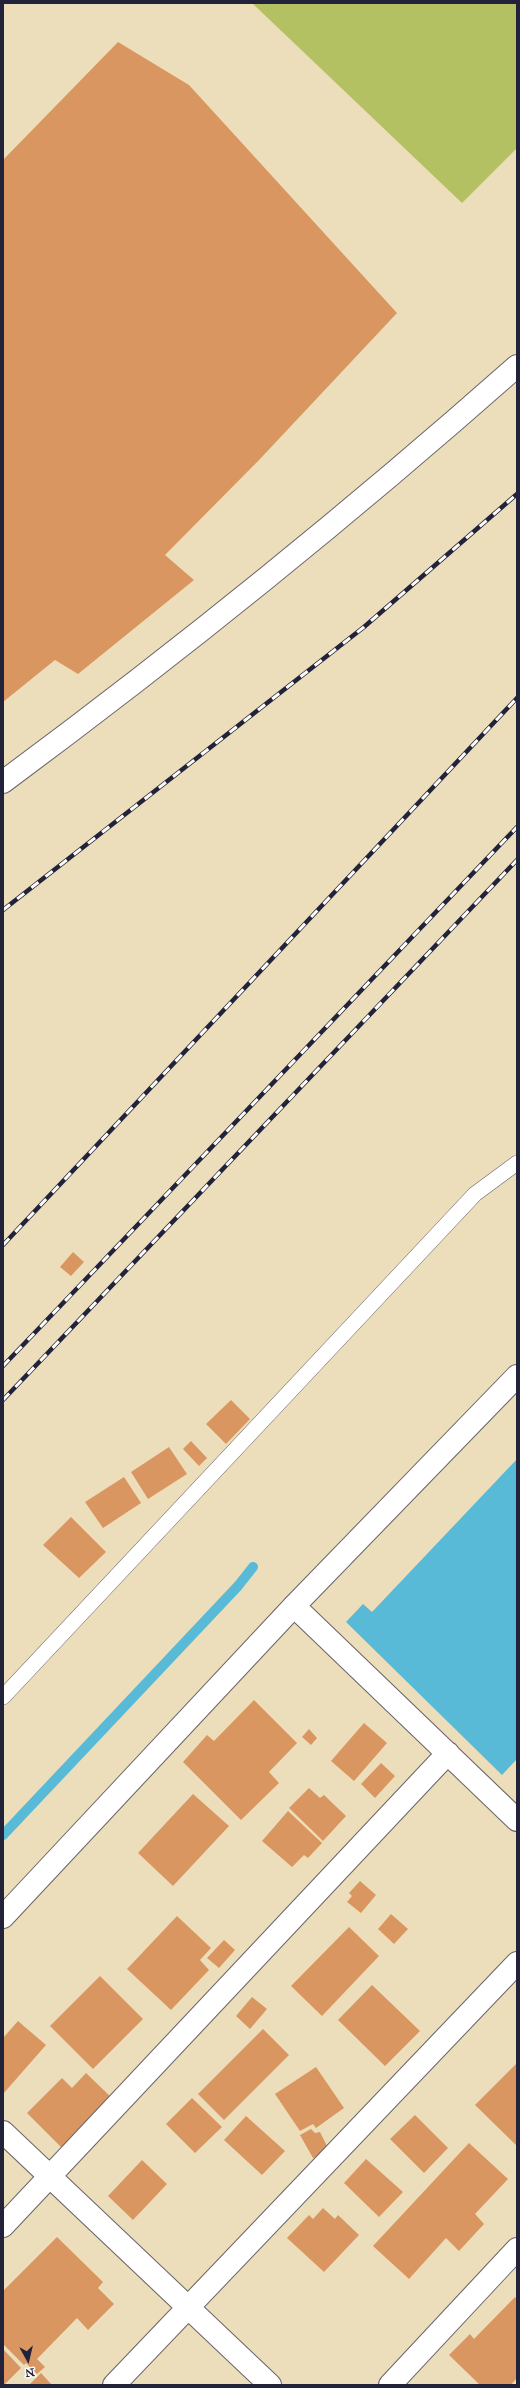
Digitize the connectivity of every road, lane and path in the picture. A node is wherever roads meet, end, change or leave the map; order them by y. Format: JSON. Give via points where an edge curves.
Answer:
{"nodes":[{"id":1,"x":517,"y":366,"type":"edge"},
{"id":2,"x":3,"y":782,"type":"edge"},
{"id":3,"x":517,"y":1163,"type":"edge"},
{"id":4,"x":517,"y":1376,"type":"edge"},
{"id":5,"x":294,"y":1606,"type":"junction"},
{"id":6,"x":3,"y":1697,"type":"edge"},
{"id":7,"x":448,"y":1754,"type":"junction"},
{"id":8,"x":517,"y":1820,"type":"edge"},
{"id":9,"x":3,"y":1917,"type":"edge"},
{"id":10,"x":517,"y":1963,"type":"edge"},
{"id":11,"x":3,"y":2132,"type":"edge"},
{"id":12,"x":50,"y":2176,"type":"junction"},
{"id":13,"x":3,"y":2226,"type":"edge"},
{"id":14,"x":514,"y":2258,"type":"edge"},
{"id":15,"x":188,"y":2307,"type":"junction"},
{"id":16,"x":114,"y":2385,"type":"edge"},
{"id":17,"x":270,"y":2385,"type":"edge"},
{"id":18,"x":390,"y":2385,"type":"edge"}],
"edges":[{"from":1,"to":2,"type":"street","via":[[439,435],[284,564],[102,709]]},
{"from":3,"to":6,"type":"lane","via":[[475,1194]]},
{"from":4,"to":5,"type":"street"},
{"from":5,"to":7,"type":"street"},
{"from":5,"to":9,"type":"street"},
{"from":7,"to":8,"type":"street"},
{"from":7,"to":12,"type":"street"},
{"from":10,"to":15,"type":"street"},
{"from":11,"to":12,"type":"street"},
{"from":12,"to":13,"type":"street"},
{"from":12,"to":15,"type":"street"},
{"from":14,"to":18,"type":"street"},
{"from":15,"to":16,"type":"street"},
{"from":15,"to":17,"type":"street"}]}
